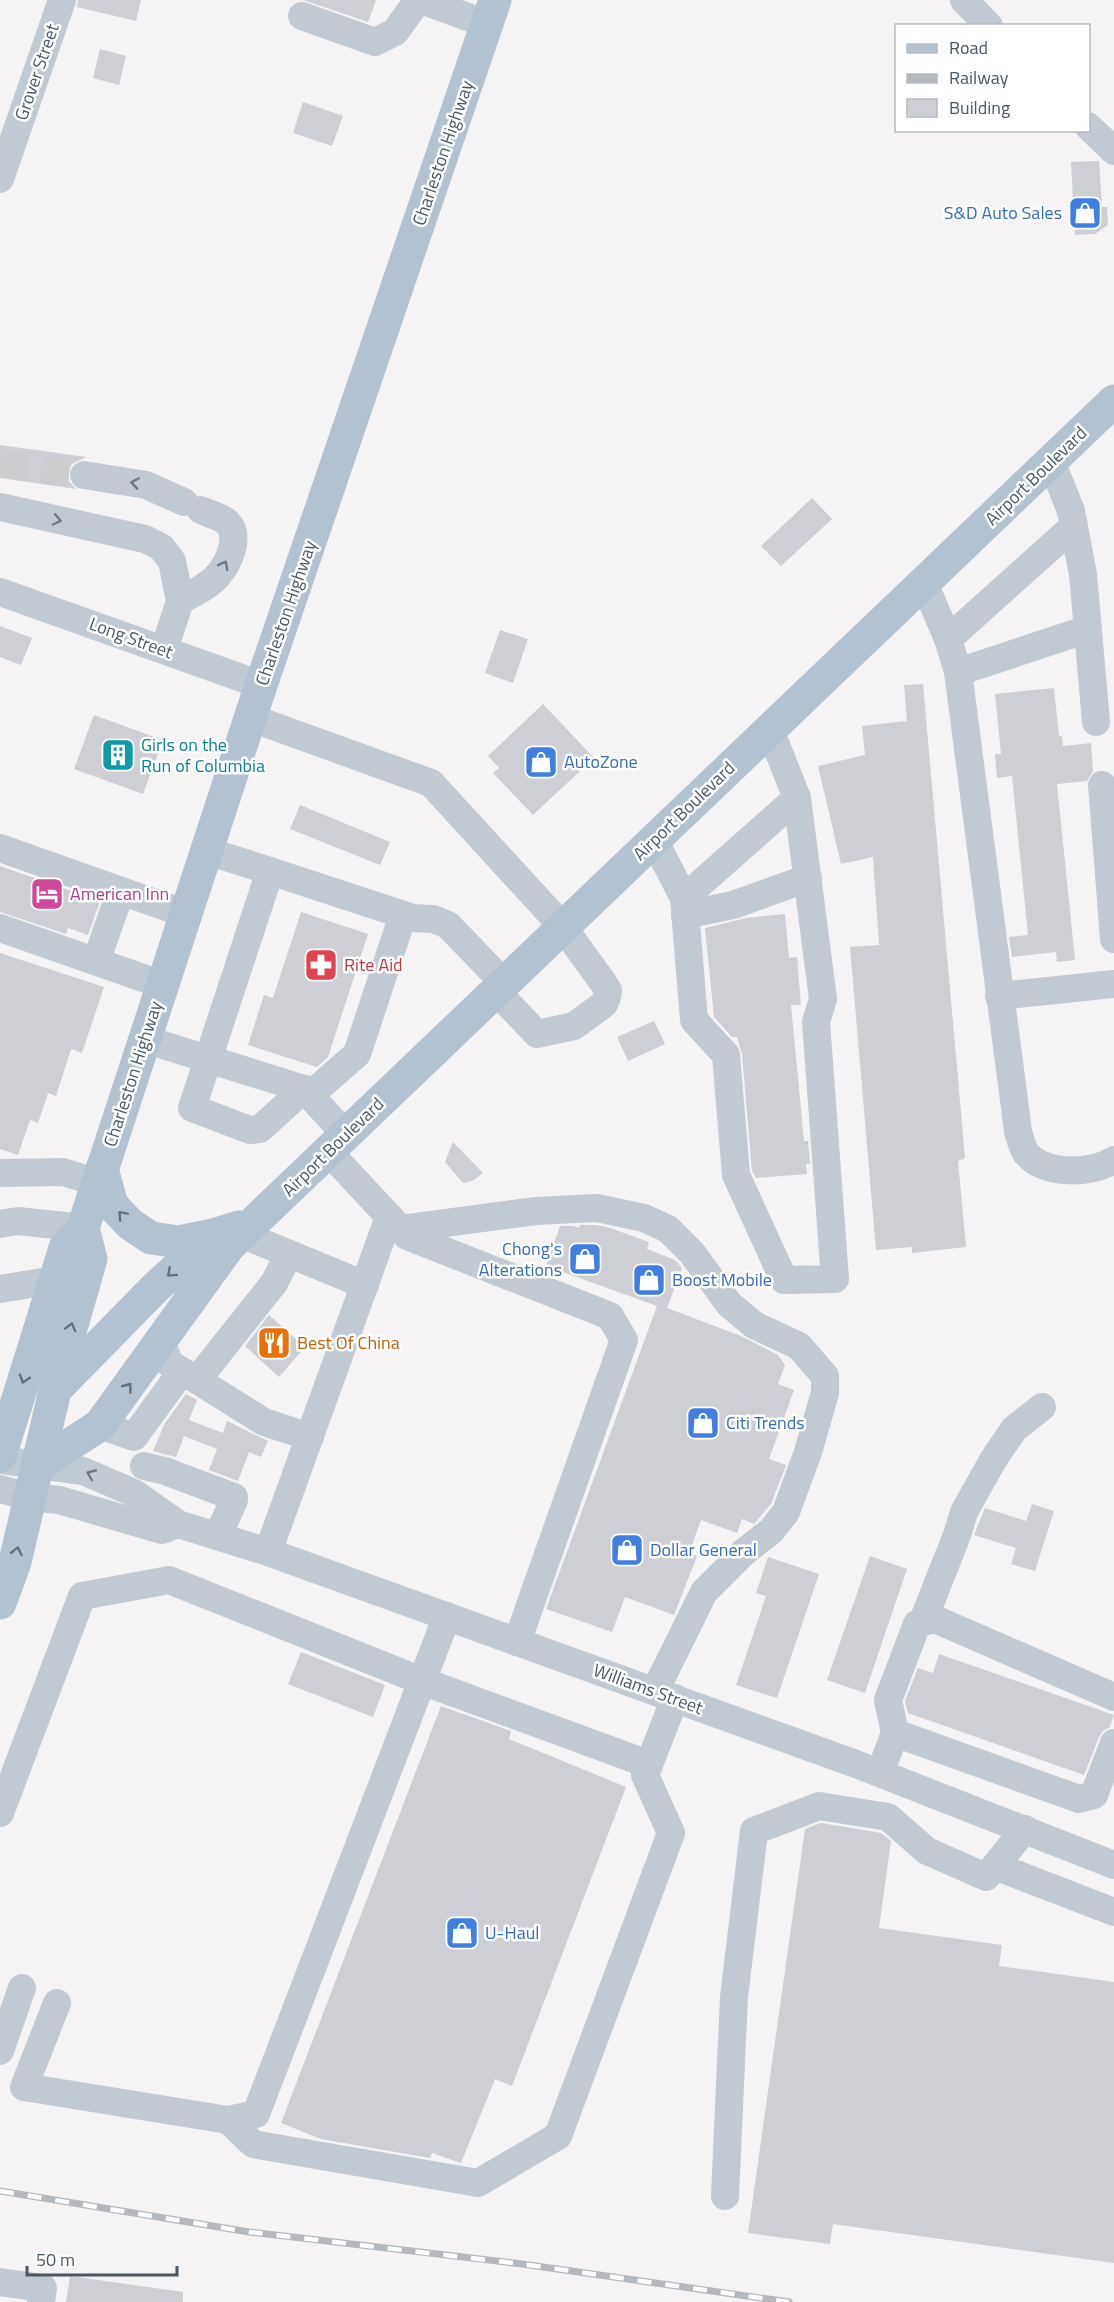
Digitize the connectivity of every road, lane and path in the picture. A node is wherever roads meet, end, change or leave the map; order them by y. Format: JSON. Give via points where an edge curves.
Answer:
{"nodes":[{"id":1,"x":62,"y":0,"type":"edge"},
{"id":2,"x":419,"y":0,"type":"edge"},
{"id":3,"x":964,"y":0,"type":"edge"},
{"id":4,"x":491,"y":12,"type":"edge"},
{"id":5,"x":302,"y":16,"type":"dead end"},
{"id":6,"x":987,"y":24,"type":"edge"},
{"id":7,"x":1090,"y":127,"type":"edge"},
{"id":8,"x":1114,"y":151,"type":"edge"},
{"id":9,"x":0,"y":178,"type":"edge"},
{"id":10,"x":1114,"y":401,"type":"edge"},
{"id":11,"x":1052,"y":461,"type":"junction"},
{"id":12,"x":84,"y":475,"type":"tunnel mouth"},
{"id":13,"x":0,"y":507,"type":"edge"},
{"id":14,"x":1074,"y":526,"type":"junction"},
{"id":15,"x":924,"y":583,"type":"junction"},
{"id":16,"x":0,"y":592,"type":"edge"},
{"id":17,"x":180,"y":600,"type":"junction"},
{"id":18,"x":1088,"y":629,"type":"junction"},
{"id":19,"x":948,"y":639,"type":"junction"},
{"id":20,"x":164,"y":650,"type":"junction"},
{"id":21,"x":957,"y":672,"type":"junction"},
{"id":22,"x":261,"y":685,"type":"junction"},
{"id":23,"x":250,"y":718,"type":"junction"},
{"id":24,"x":1096,"y":722,"type":"dead end"},
{"id":25,"x":770,"y":730,"type":"junction"},
{"id":26,"x":1102,"y":785,"type":"dead end"},
{"id":27,"x":797,"y":798,"type":"junction"},
{"id":28,"x":654,"y":840,"type":"junction"},
{"id":29,"x":0,"y":848,"type":"edge"},
{"id":30,"x":207,"y":851,"type":"junction"},
{"id":31,"x":270,"y":871,"type":"junction"},
{"id":32,"x":808,"y":878,"type":"junction"},
{"id":33,"x":121,"y":891,"type":"junction"},
{"id":34,"x":684,"y":906,"type":"junction"},
{"id":35,"x":186,"y":914,"type":"junction"},
{"id":36,"x":403,"y":915,"type":"junction"},
{"id":37,"x":563,"y":927,"type":"junction"},
{"id":38,"x":0,"y":928,"type":"edge"},
{"id":39,"x":1114,"y":939,"type":"edge"},
{"id":40,"x":96,"y":961,"type":"junction"},
{"id":41,"x":1114,"y":984,"type":"edge"},
{"id":42,"x":163,"y":985,"type":"junction"},
{"id":43,"x":500,"y":987,"type":"junction"},
{"id":44,"x":999,"y":996,"type":"junction"},
{"id":45,"x":144,"y":1039,"type":"junction"},
{"id":46,"x":207,"y":1058,"type":"junction"},
{"id":47,"x":307,"y":1092,"type":"junction"},
{"id":48,"x":337,"y":1143,"type":"junction"},
{"id":49,"x":1114,"y":1160,"type":"edge"},
{"id":50,"x":0,"y":1173,"type":"edge"},
{"id":51,"x":100,"y":1176,"type":"junction"},
{"id":52,"x":395,"y":1223,"type":"junction"},
{"id":53,"x":0,"y":1224,"type":"edge"},
{"id":54,"x":83,"y":1228,"type":"junction"},
{"id":55,"x":236,"y":1230,"type":"junction"},
{"id":56,"x":290,"y":1254,"type":"junction"},
{"id":57,"x":55,"y":1280,"type":"junction"},
{"id":58,"x":365,"y":1285,"type":"junction"},
{"id":59,"x":0,"y":1289,"type":"edge"},
{"id":60,"x":161,"y":1343,"type":"junction"},
{"id":61,"x":189,"y":1376,"type":"junction"},
{"id":62,"x":56,"y":1390,"type":"junction"},
{"id":63,"x":1042,"y":1407,"type":"dead end"},
{"id":64,"x":100,"y":1425,"type":"junction"},
{"id":65,"x":134,"y":1437,"type":"junction"},
{"id":66,"x":310,"y":1437,"type":"junction"},
{"id":67,"x":0,"y":1458,"type":"edge"},
{"id":68,"x":144,"y":1466,"type":"junction"},
{"id":69,"x":49,"y":1467,"type":"junction"},
{"id":70,"x":134,"y":1493,"type":"junction"},
{"id":71,"x":30,"y":1495,"type":"edge"},
{"id":72,"x":178,"y":1524,"type":"junction"},
{"id":73,"x":218,"y":1536,"type":"junction"},
{"id":74,"x":268,"y":1552,"type":"junction"},
{"id":75,"x":0,"y":1603,"type":"edge"},
{"id":76,"x":447,"y":1616,"type":"junction"},
{"id":77,"x":923,"y":1621,"type":"junction"},
{"id":78,"x":517,"y":1642,"type":"junction"},
{"id":79,"x":422,"y":1681,"type":"junction"},
{"id":80,"x":665,"y":1695,"type":"junction"},
{"id":81,"x":1114,"y":1697,"type":"edge"},
{"id":82,"x":895,"y":1733,"type":"junction"},
{"id":83,"x":1114,"y":1743,"type":"edge"},
{"id":84,"x":648,"y":1764,"type":"junction"},
{"id":85,"x":880,"y":1773,"type":"junction"},
{"id":86,"x":1040,"y":1786,"type":"junction"},
{"id":87,"x":1,"y":1808,"type":"edge"},
{"id":88,"x":1023,"y":1828,"type":"junction"},
{"id":89,"x":1114,"y":1865,"type":"edge"},
{"id":90,"x":995,"y":1866,"type":"junction"},
{"id":91,"x":1114,"y":1912,"type":"edge"},
{"id":92,"x":21,"y":1989,"type":"dead end"},
{"id":93,"x":57,"y":2003,"type":"dead end"},
{"id":94,"x":0,"y":2051,"type":"edge"},
{"id":95,"x":228,"y":2120,"type":"junction"},
{"id":96,"x":725,"y":2196,"type":"dead end"},
{"id":97,"x":0,"y":2282,"type":"edge"},
{"id":98,"x":42,"y":2295,"type":"edge"}],
"edges":[{"from":1,"to":9,"type":"street","name":"Grover Street"},
{"from":2,"to":4,"type":"street"},
{"from":2,"to":5,"type":"street","via":[[395,33],[375,42]]},
{"from":3,"to":6,"type":"street"},
{"from":4,"to":22,"type":"main road","name":"Charleston Highway"},
{"from":7,"to":8,"type":"street"},
{"from":10,"to":11,"type":"main road","name":"Airport Boulevard"},
{"from":11,"to":14,"type":"street"},
{"from":11,"to":15,"type":"main road","name":"Airport Boulevard"},
{"from":17,"to":12,"type":"street","one_way":true,"via":[[219,575],[233,547],[234,535],[227,522],[146,485]]},
{"from":13,"to":17,"type":"street","one_way":true,"via":[[145,539],[161,547],[172,561]]},
{"from":14,"to":18,"type":"street"},
{"from":14,"to":19,"type":"street"},
{"from":15,"to":19,"type":"street"},
{"from":15,"to":25,"type":"main road","name":"Airport Boulevard"},
{"from":16,"to":20,"type":"street","name":"Long Street"},
{"from":17,"to":20,"type":"street"},
{"from":18,"to":21,"type":"street"},
{"from":18,"to":24,"type":"street"},
{"from":19,"to":21,"type":"street"},
{"from":20,"to":22,"type":"street","name":"Long Street"},
{"from":21,"to":44,"type":"street"},
{"from":22,"to":23,"type":"main road","name":"Charleston Highway"},
{"from":23,"to":30,"type":"main road","name":"Charleston Highway"},
{"from":23,"to":37,"type":"street","via":[[431,783]]},
{"from":25,"to":27,"type":"street"},
{"from":25,"to":28,"type":"main road","name":"Airport Boulevard"},
{"from":26,"to":39,"type":"street"},
{"from":27,"to":32,"type":"street"},
{"from":27,"to":34,"type":"street"},
{"from":28,"to":34,"type":"street"},
{"from":28,"to":37,"type":"main road","name":"Airport Boulevard"},
{"from":29,"to":33,"type":"street"},
{"from":30,"to":31,"type":"street"},
{"from":30,"to":35,"type":"main road","name":"Charleston Highway"},
{"from":31,"to":36,"type":"street"},
{"from":31,"to":46,"type":"street"},
{"from":32,"to":34,"type":"street","via":[[734,905]]},
{"from":32,"to":34,"type":"street","via":[[823,999],[816,1022],[835,1279],[784,1280],[736,1174],[726,1055],[694,1020]]},
{"from":33,"to":35,"type":"street"},
{"from":33,"to":40,"type":"street"},
{"from":35,"to":42,"type":"main road","name":"Charleston Highway"},
{"from":36,"to":43,"type":"street","via":[[448,925]]},
{"from":36,"to":47,"type":"street","via":[[357,1054]]},
{"from":37,"to":43,"type":"main road","name":"Airport Boulevard"},
{"from":37,"to":43,"type":"street","via":[[608,990],[604,1004],[574,1026],[537,1034]]},
{"from":38,"to":40,"type":"street"},
{"from":40,"to":42,"type":"street"},
{"from":41,"to":44,"type":"street"},
{"from":42,"to":45,"type":"main road","name":"Charleston Highway"},
{"from":43,"to":48,"type":"main road","name":"Airport Boulevard"},
{"from":44,"to":49,"type":"street","via":[[1024,1151],[1037,1163],[1053,1168],[1098,1168]]},
{"from":45,"to":46,"type":"street"},
{"from":45,"to":51,"type":"main road","name":"Charleston Highway"},
{"from":46,"to":47,"type":"street"},
{"from":46,"to":47,"type":"street","via":[[192,1108],[250,1130],[260,1129]]},
{"from":47,"to":48,"type":"street"},
{"from":48,"to":52,"type":"street"},
{"from":48,"to":55,"type":"main road","name":"Airport Boulevard"},
{"from":50,"to":51,"type":"street"},
{"from":51,"to":54,"type":"main road","name":"Charleston Highway"},
{"from":55,"to":51,"type":"main road","one_way":true,"via":[[179,1242],[151,1238],[130,1224],[112,1204]]},
{"from":52,"to":58,"type":"street"},
{"from":52,"to":78,"type":"street","via":[[407,1236],[610,1316],[624,1340]]},
{"from":52,"to":80,"type":"street","via":[[597,1208],[644,1218],[668,1229],[692,1253],[729,1304],[754,1325],[799,1346],[825,1376],[825,1393],[786,1512],[771,1531],[704,1592]]},
{"from":53,"to":54,"type":"street","via":[[18,1221]]},
{"from":54,"to":57,"type":"main road","name":"Charleston Highway","via":[[64,1248]]},
{"from":62,"to":54,"type":"main road","one_way":true,"via":[[91,1259]]},
{"from":55,"to":56,"type":"street"},
{"from":55,"to":60,"type":"main road","name":"Airport Boulevard","via":[[230,1246]]},
{"from":55,"to":62,"type":"main road","name":"Airport Boulevard","one_way":true,"via":[[154,1289]]},
{"from":56,"to":58,"type":"street"},
{"from":56,"to":61,"type":"street","via":[[274,1282]]},
{"from":57,"to":59,"type":"street"},
{"from":57,"to":67,"type":"main road","name":"Charleston Highway","one_way":true},
{"from":58,"to":66,"type":"street"},
{"from":60,"to":61,"type":"street","via":[[170,1364]]},
{"from":64,"to":60,"type":"main road","name":"Airport Boulevard","one_way":true},
{"from":61,"to":65,"type":"street"},
{"from":61,"to":66,"type":"street","via":[[264,1422]]},
{"from":62,"to":67,"type":"main road","name":"Airport Boulevard"},
{"from":62,"to":69,"type":"main road"},
{"from":63,"to":77,"type":"street","via":[[1014,1429],[964,1512]]},
{"from":64,"to":65,"type":"street"},
{"from":64,"to":69,"type":"main road","name":"Airport Boulevard"},
{"from":65,"to":68,"type":"street"},
{"from":66,"to":74,"type":"street"},
{"from":67,"to":69,"type":"street","name":"Williams Street"},
{"from":68,"to":70,"type":"street"},
{"from":68,"to":73,"type":"street","via":[[234,1497]]},
{"from":70,"to":69,"type":"street","name":"Williams Street","one_way":true,"via":[[83,1470]]},
{"from":69,"to":71,"type":"main road"},
{"from":70,"to":72,"type":"street","name":"Williams Street"},
{"from":71,"to":72,"type":"street","name":"Williams Street","via":[[162,1530]]},
{"from":75,"to":71,"type":"main road","one_way":true,"via":[[15,1562]]},
{"from":72,"to":73,"type":"street","name":"Williams Street"},
{"from":73,"to":74,"type":"street","name":"Williams Street"},
{"from":74,"to":76,"type":"street","name":"Williams Street"},
{"from":76,"to":78,"type":"street","name":"Williams Street"},
{"from":76,"to":79,"type":"street"},
{"from":77,"to":81,"type":"street","via":[[937,1620]]},
{"from":77,"to":82,"type":"street","via":[[917,1624],[888,1700]]},
{"from":78,"to":80,"type":"street","name":"Williams Street"},
{"from":79,"to":84,"type":"street"},
{"from":79,"to":87,"type":"street","via":[[169,1580],[82,1596]]},
{"from":79,"to":95,"type":"street","via":[[256,2114]]},
{"from":80,"to":84,"type":"street"},
{"from":80,"to":85,"type":"street","name":"Williams Street"},
{"from":82,"to":85,"type":"street"},
{"from":82,"to":86,"type":"street"},
{"from":83,"to":86,"type":"street","via":[[1094,1795],[1079,1799]]},
{"from":84,"to":95,"type":"street","via":[[645,1774],[671,1833],[558,2136],[478,2183],[253,2144]]},
{"from":85,"to":88,"type":"street","name":"Williams Street"},
{"from":86,"to":88,"type":"street"},
{"from":88,"to":89,"type":"street","name":"Williams Street"},
{"from":88,"to":90,"type":"street"},
{"from":90,"to":91,"type":"street"},
{"from":90,"to":96,"type":"street","via":[[986,1877],[927,1851],[888,1817],[819,1806],[754,1831],[734,1997]]},
{"from":92,"to":94,"type":"street"},
{"from":93,"to":95,"type":"street","via":[[24,2087]]},
{"from":97,"to":98,"type":"street"}]}
